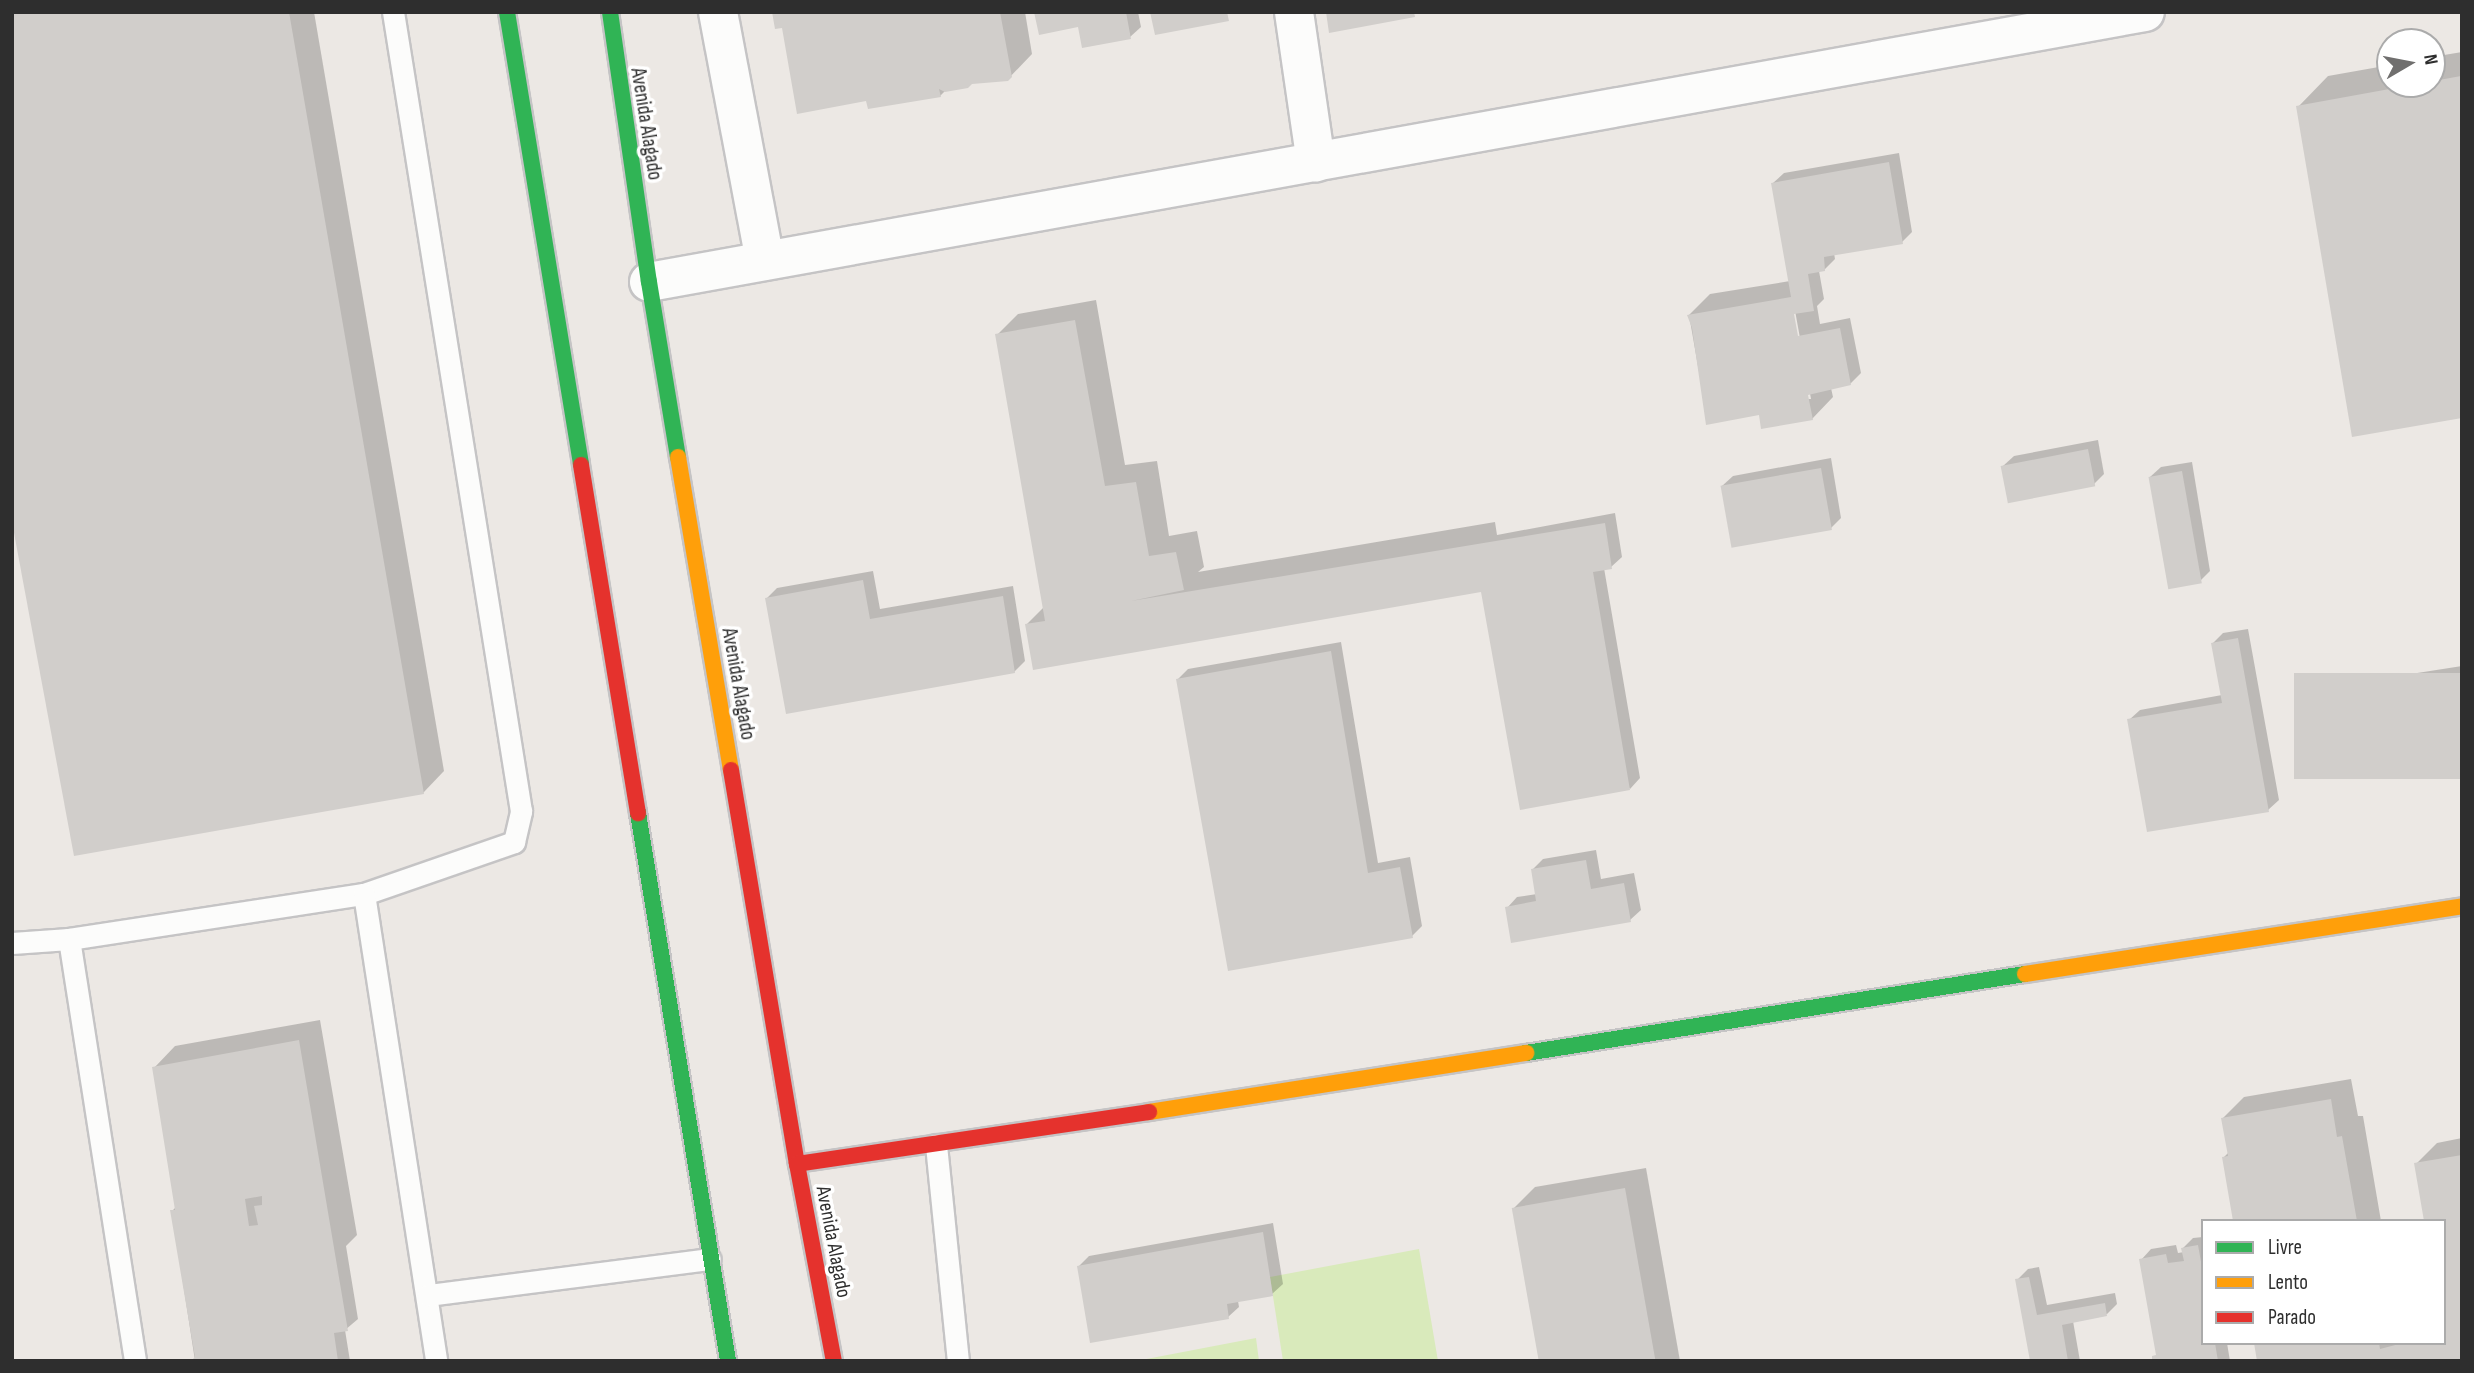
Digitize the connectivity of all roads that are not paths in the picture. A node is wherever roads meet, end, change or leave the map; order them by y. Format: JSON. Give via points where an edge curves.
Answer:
{"nodes":[{"id":1,"x":393,"y":12,"type":"edge"},
{"id":2,"x":507,"y":12,"type":"edge"},
{"id":3,"x":610,"y":12,"type":"edge"},
{"id":4,"x":718,"y":12,"type":"edge"},
{"id":5,"x":1294,"y":12,"type":"edge"},
{"id":6,"x":2145,"y":12,"type":"edge"},
{"id":7,"x":1316,"y":162,"type":"junction"},
{"id":8,"x":765,"y":261,"type":"junction"},
{"id":9,"x":649,"y":282,"type":"junction"},
{"id":10,"x":363,"y":894,"type":"junction"},
{"id":11,"x":2462,"y":906,"type":"edge"},
{"id":12,"x":69,"y":939,"type":"junction"},
{"id":13,"x":12,"y":943,"type":"edge"},
{"id":14,"x":936,"y":1145,"type":"junction"},
{"id":15,"x":797,"y":1164,"type":"junction"},
{"id":16,"x":710,"y":1259,"type":"junction"},
{"id":17,"x":428,"y":1295,"type":"junction"},
{"id":18,"x":135,"y":1361,"type":"edge"},
{"id":19,"x":436,"y":1361,"type":"edge"},
{"id":20,"x":728,"y":1361,"type":"edge"},
{"id":21,"x":834,"y":1361,"type":"edge"},
{"id":22,"x":958,"y":1361,"type":"edge"}],
"edges":[{"from":1,"to":10,"type":"lane","via":[[522,811],[514,842]]},
{"from":2,"to":16,"type":"main road"},
{"from":3,"to":9,"type":"main road","name":"Avenida Alagado"},
{"from":4,"to":8,"type":"street"},
{"from":5,"to":7,"type":"street"},
{"from":6,"to":7,"type":"street"},
{"from":7,"to":8,"type":"street"},
{"from":8,"to":9,"type":"street"},
{"from":9,"to":15,"type":"main road","name":"Avenida Alagado"},
{"from":10,"to":12,"type":"lane"},
{"from":10,"to":17,"type":"lane"},
{"from":11,"to":14,"type":"main road"},
{"from":12,"to":13,"type":"lane"},
{"from":12,"to":18,"type":"lane"},
{"from":14,"to":15,"type":"main road"},
{"from":14,"to":22,"type":"lane"},
{"from":15,"to":21,"type":"main road","name":"Avenida Alagado"},
{"from":16,"to":17,"type":"lane"},
{"from":16,"to":20,"type":"main road"},
{"from":17,"to":19,"type":"lane"}]}
